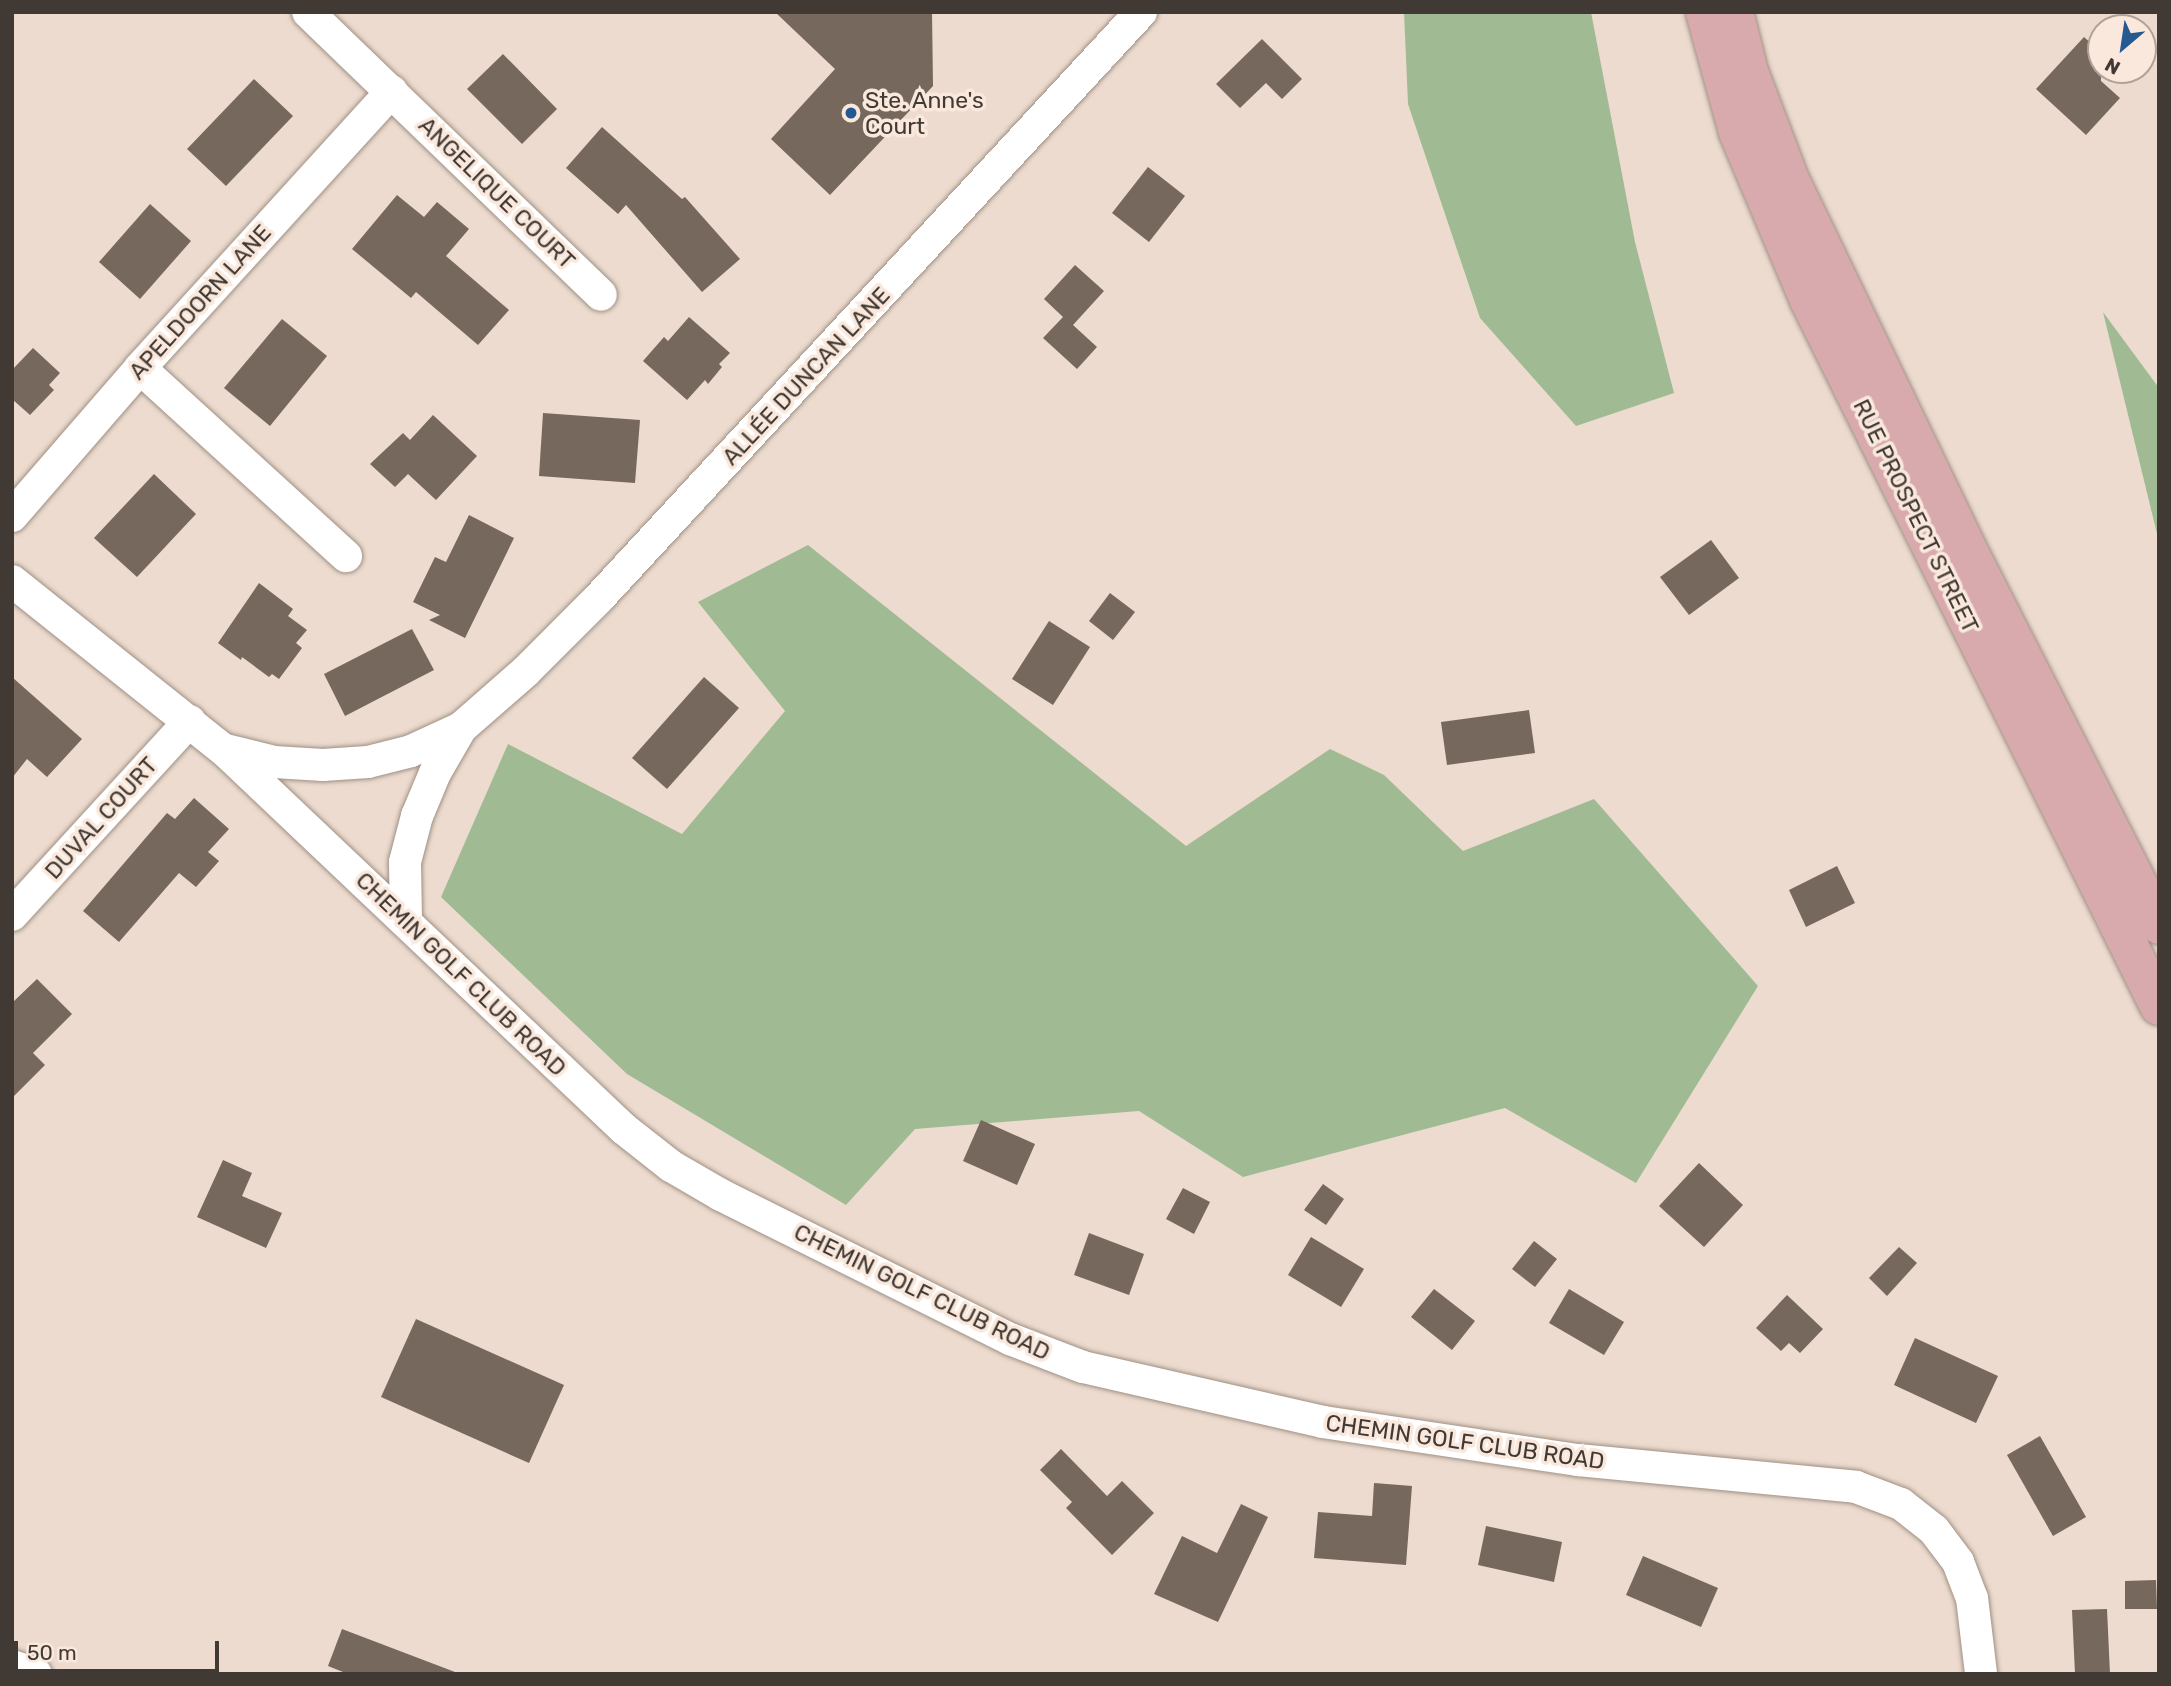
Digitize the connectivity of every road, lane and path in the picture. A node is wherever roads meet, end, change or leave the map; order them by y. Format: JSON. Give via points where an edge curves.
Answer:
{"nodes":[{"id":1,"x":309,"y":12,"type":"edge"},
{"id":2,"x":1141,"y":12,"type":"edge"},
{"id":3,"x":1705,"y":12,"type":"edge"},
{"id":4,"x":1734,"y":12,"type":"edge"},
{"id":5,"x":392,"y":91,"type":"junction"},
{"id":6,"x":601,"y":295,"type":"dead end"},
{"id":7,"x":140,"y":368,"type":"junction"},
{"id":8,"x":12,"y":516,"type":"edge"},
{"id":9,"x":346,"y":556,"type":"dead end"},
{"id":10,"x":12,"y":581,"type":"edge"},
{"id":11,"x":190,"y":721,"type":"junction"},
{"id":12,"x":461,"y":728,"type":"junction"},
{"id":13,"x":224,"y":750,"type":"junction"},
{"id":14,"x":12,"y":915,"type":"edge"},
{"id":15,"x":405,"y":920,"type":"junction"},
{"id":16,"x":2159,"y":925,"type":"edge"},
{"id":17,"x":2159,"y":1006,"type":"edge"},
{"id":18,"x":12,"y":1666,"type":"edge"},
{"id":19,"x":36,"y":1674,"type":"edge"},
{"id":20,"x":1981,"y":1674,"type":"edge"}],
"edges":[{"from":1,"to":5,"type":"street","name":"ANGELIQUE COURT"},
{"from":2,"to":12,"type":"street","name":"ALLÉE DUNCAN LANE","via":[[598,599]]},
{"from":3,"to":17,"type":"main road","name":"RUE PROSPECT STREET","via":[[1738,132],[1809,300]]},
{"from":4,"to":16,"type":"main road","name":"RUE PROSPECT STREET","via":[[1749,72],[1790,180],[1971,556]]},
{"from":5,"to":6,"type":"street","name":"ANGELIQUE COURT"},
{"from":5,"to":7,"type":"street","name":"APELDOORN LANE"},
{"from":7,"to":8,"type":"street","name":"APELDOORN LANE"},
{"from":7,"to":9,"type":"street"},
{"from":10,"to":11,"type":"street","name":"CHEMIN GOLF CLUB ROAD"},
{"from":11,"to":13,"type":"street","name":"CHEMIN GOLF CLUB ROAD"},
{"from":11,"to":14,"type":"street","name":"DUVAL COURT"},
{"from":12,"to":13,"type":"street","via":[[411,751],[368,762],[274,761]]},
{"from":12,"to":15,"type":"street","via":[[418,816],[405,862]]},
{"from":13,"to":15,"type":"street","name":"CHEMIN GOLF CLUB ROAD"},
{"from":15,"to":20,"type":"street","name":"CHEMIN GOLF CLUB ROAD","via":[[624,1129],[671,1166],[720,1195],[1010,1339],[1083,1367],[1323,1422],[1578,1460],[1856,1487],[1901,1504],[1934,1530],[1958,1562],[1972,1598]]},
{"from":18,"to":19,"type":"street"}]}
